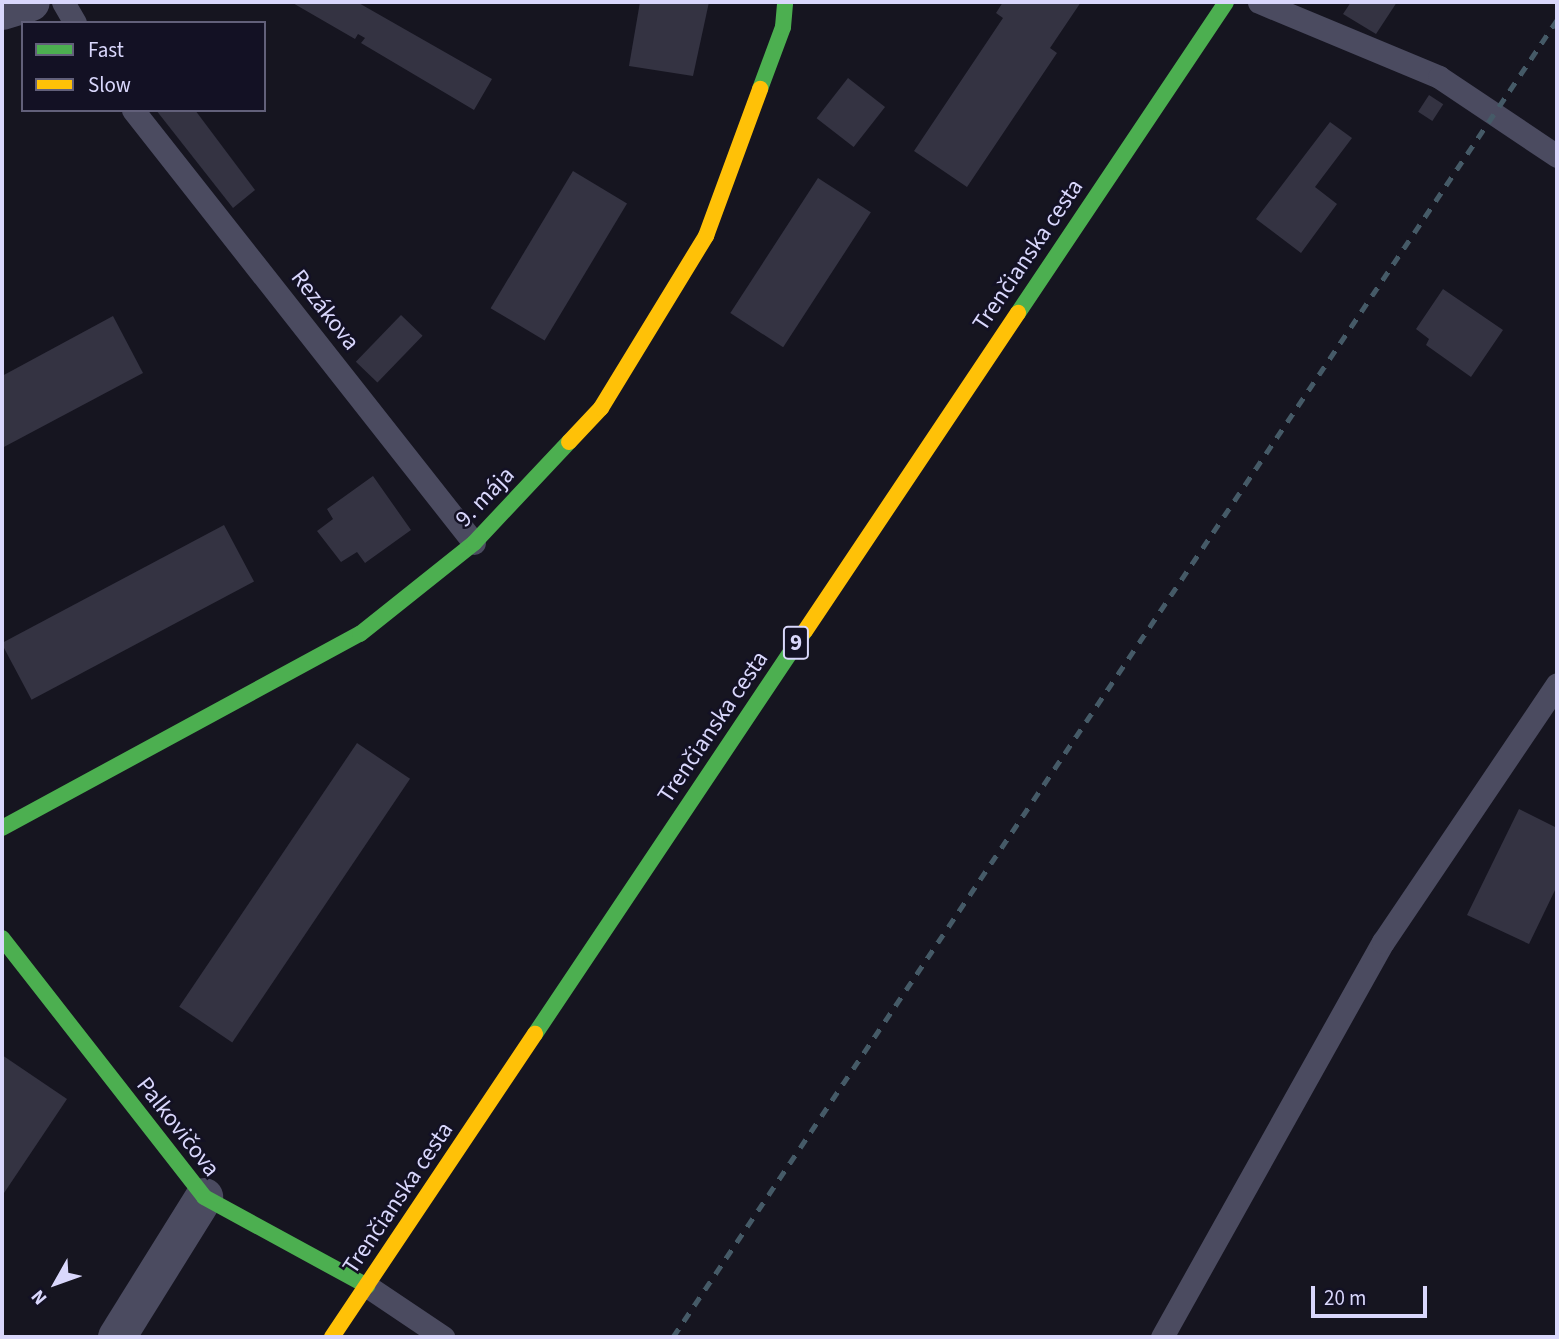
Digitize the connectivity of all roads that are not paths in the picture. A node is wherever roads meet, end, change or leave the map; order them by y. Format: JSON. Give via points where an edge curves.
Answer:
{"nodes":[{"id":1,"x":31,"y":2,"type":"edge"},
{"id":2,"x":63,"y":2,"type":"edge"},
{"id":3,"x":785,"y":2,"type":"edge"},
{"id":4,"x":1226,"y":2,"type":"edge"},
{"id":5,"x":1259,"y":2,"type":"edge"},
{"id":6,"x":2,"y":10,"type":"edge"},
{"id":7,"x":74,"y":21,"type":"edge"},
{"id":8,"x":135,"y":112,"type":"edge"},
{"id":9,"x":1557,"y":156,"type":"edge"},
{"id":10,"x":474,"y":543,"type":"junction"},
{"id":11,"x":1557,"y":684,"type":"edge"},
{"id":12,"x":2,"y":828,"type":"edge"},
{"id":13,"x":2,"y":938,"type":"edge"},
{"id":14,"x":204,"y":1197,"type":"junction"},
{"id":15,"x":367,"y":1286,"type":"junction"},
{"id":16,"x":117,"y":1337,"type":"edge"},
{"id":17,"x":332,"y":1337,"type":"edge"},
{"id":18,"x":443,"y":1337,"type":"edge"},
{"id":19,"x":1162,"y":1337,"type":"edge"}],
"edges":[{"from":1,"to":6,"type":"street"},
{"from":2,"to":7,"type":"lane"},
{"from":3,"to":10,"type":"street","name":"9. mája","via":[[783,27],[706,236],[601,408]]},
{"from":4,"to":15,"type":"street","name":"Trenčianska cesta","number":"9"},
{"from":5,"to":9,"type":"lane","via":[[1439,77]]},
{"from":8,"to":10,"type":"lane","name":"Rezákova"},
{"from":10,"to":12,"type":"street","name":"9. mája","via":[[360,634]]},
{"from":11,"to":19,"type":"lane","via":[[1383,942]]},
{"from":13,"to":14,"type":"street","name":"Palkovičova"},
{"from":14,"to":15,"type":"street","name":"Palkovičova"},
{"from":14,"to":16,"type":"street"},
{"from":15,"to":17,"type":"street","name":"Trenčianska cesta","number":"9"},
{"from":15,"to":18,"type":"lane"}]}
